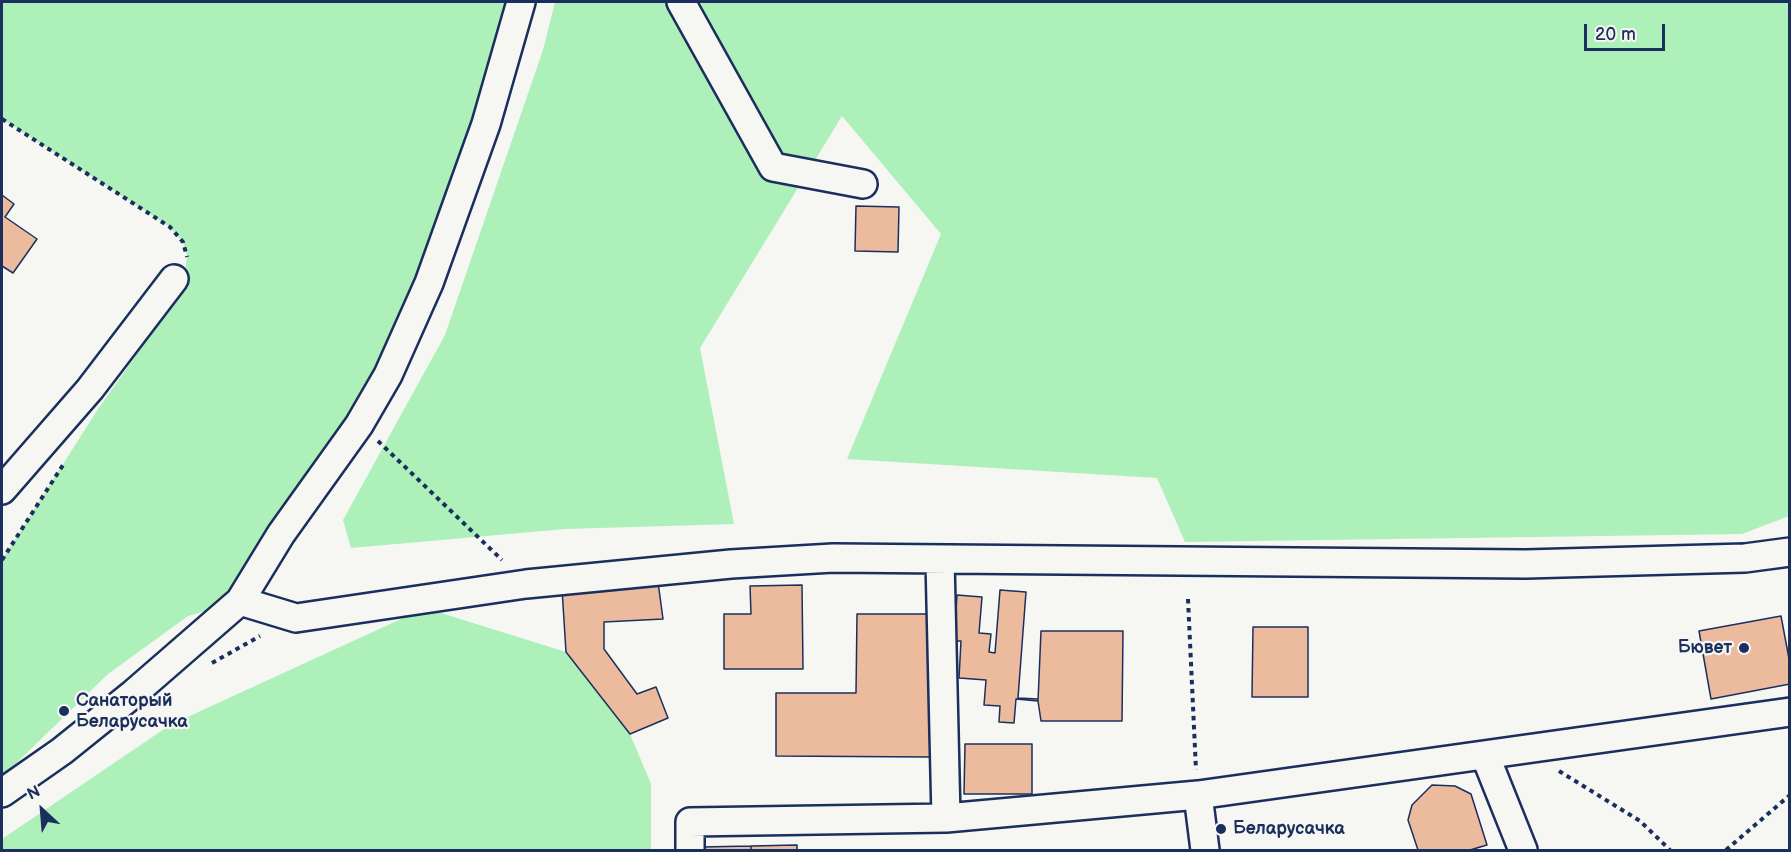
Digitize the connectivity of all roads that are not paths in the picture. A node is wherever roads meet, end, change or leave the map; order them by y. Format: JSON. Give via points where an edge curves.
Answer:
{"nodes":[{"id":1,"x":521,"y":2,"type":"edge"},
{"id":2,"x":681,"y":2,"type":"edge"},
{"id":3,"x":864,"y":184,"type":"dead end"},
{"id":4,"x":180,"y":272,"type":"road end"},
{"id":5,"x":2,"y":490,"type":"edge"},
{"id":6,"x":1790,"y":552,"type":"edge"},
{"id":7,"x":940,"y":560,"type":"junction"},
{"id":8,"x":240,"y":601,"type":"junction"},
{"id":9,"x":1790,"y":712,"type":"edge"},
{"id":10,"x":1485,"y":755,"type":"junction"},
{"id":11,"x":2,"y":793,"type":"edge"},
{"id":12,"x":1198,"y":795,"type":"junction"},
{"id":13,"x":946,"y":818,"type":"junction"},
{"id":14,"x":690,"y":850,"type":"edge"},
{"id":15,"x":1206,"y":850,"type":"edge"},
{"id":16,"x":1524,"y":850,"type":"edge"}],
"edges":[{"from":1,"to":8,"type":"street","via":[[486,124],[429,283],[388,375],[359,425],[281,534]]},
{"from":2,"to":3,"type":"street","via":[[773,167]]},
{"from":4,"to":5,"type":"street","via":[[90,388]]},
{"from":6,"to":7,"type":"street","via":[[1745,558],[1526,564]]},
{"from":7,"to":8,"type":"street","via":[[822,559],[695,567],[526,584],[296,618]]},
{"from":7,"to":13,"type":"street"},
{"from":8,"to":11,"type":"street","via":[[62,752]]},
{"from":9,"to":10,"type":"street"},
{"from":10,"to":12,"type":"street"},
{"from":10,"to":16,"type":"street"},
{"from":12,"to":13,"type":"street"},
{"from":12,"to":15,"type":"street"},
{"from":13,"to":14,"type":"street","via":[[690,822]]}]}
